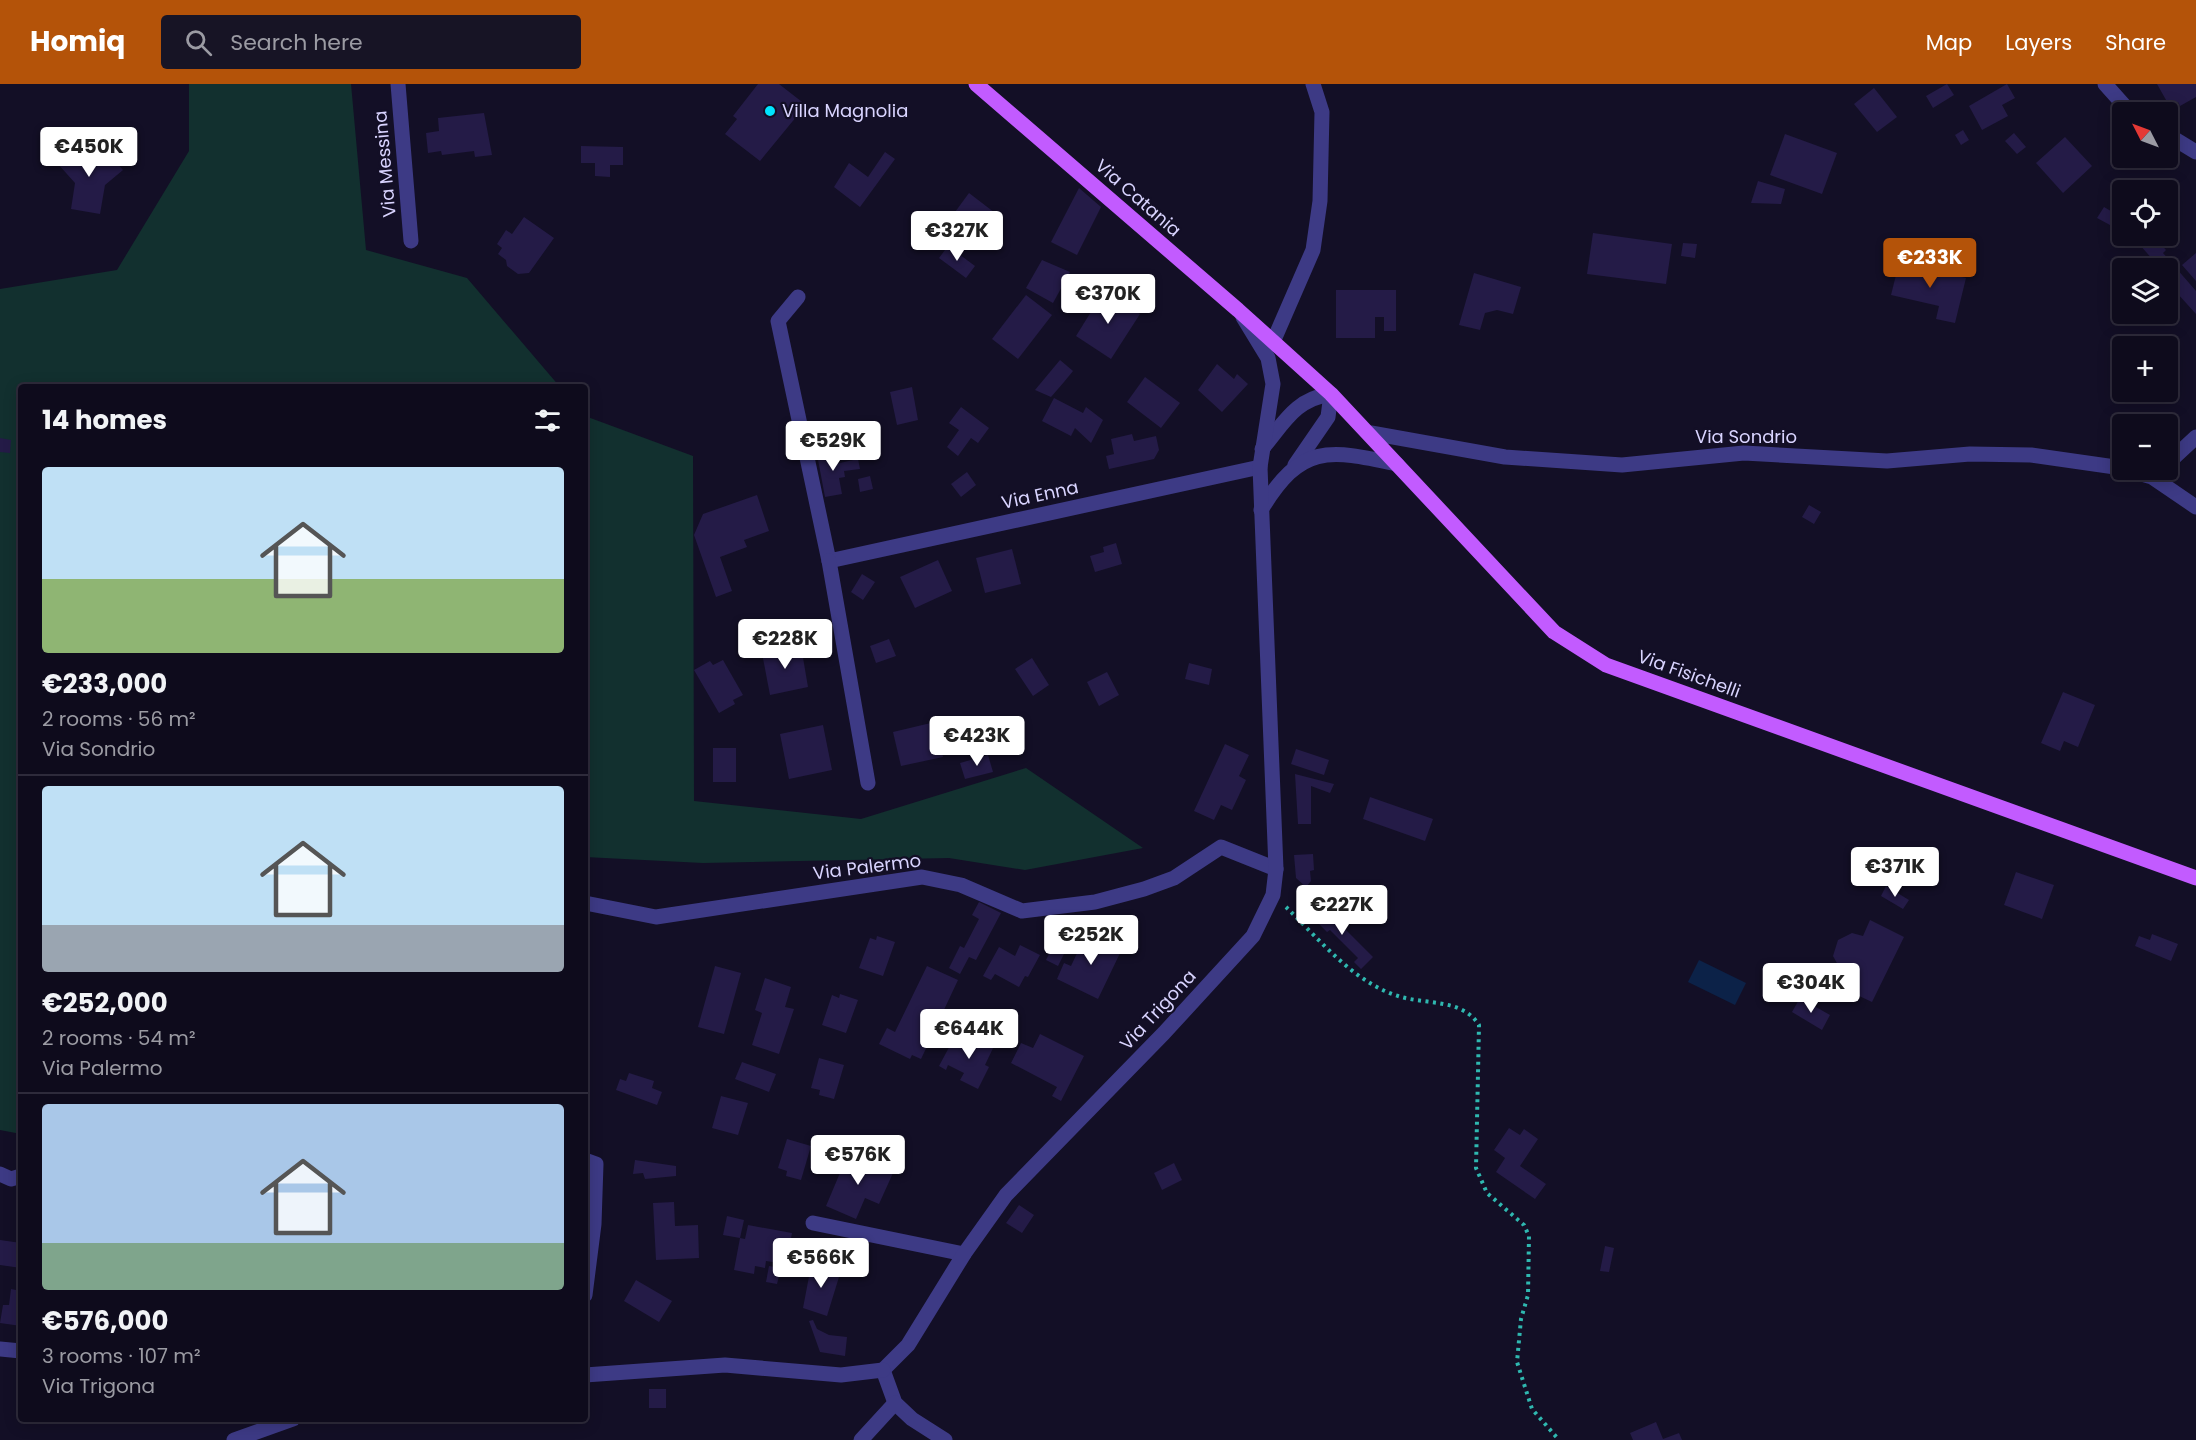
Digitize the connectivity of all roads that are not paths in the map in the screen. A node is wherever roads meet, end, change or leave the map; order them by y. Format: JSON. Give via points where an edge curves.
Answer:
{"nodes":[{"id":1,"x":398,"y":84,"type":"edge"},
{"id":2,"x":976,"y":84,"type":"edge"},
{"id":3,"x":1313,"y":84,"type":"edge"},
{"id":4,"x":2105,"y":84,"type":"edge"},
{"id":5,"x":2121,"y":102,"type":"edge"},
{"id":6,"x":2178,"y":141,"type":"edge"},
{"id":7,"x":2196,"y":152,"type":"edge"},
{"id":8,"x":411,"y":241,"type":"dead end"},
{"id":9,"x":798,"y":297,"type":"dead end"},
{"id":10,"x":1238,"y":310,"type":"junction"},
{"id":11,"x":1273,"y":342,"type":"junction"},
{"id":12,"x":1331,"y":394,"type":"junction"},
{"id":13,"x":1371,"y":433,"type":"junction"},
{"id":14,"x":2196,"y":437,"type":"edge"},
{"id":15,"x":1261,"y":451,"type":"junction"},
{"id":16,"x":2178,"y":454,"type":"edge"},
{"id":17,"x":1397,"y":464,"type":"junction"},
{"id":18,"x":1295,"y":465,"type":"junction"},
{"id":19,"x":1260,"y":467,"type":"junction"},
{"id":20,"x":2112,"y":467,"type":"edge"},
{"id":21,"x":2164,"y":480,"type":"edge"},
{"id":22,"x":2196,"y":507,"type":"edge"},
{"id":23,"x":1261,"y":510,"type":"junction"},
{"id":24,"x":829,"y":561,"type":"junction"},
{"id":25,"x":868,"y":783,"type":"dead end"},
{"id":26,"x":1276,"y":869,"type":"junction"},
{"id":27,"x":2196,"y":878,"type":"edge"},
{"id":28,"x":588,"y":904,"type":"edge"},
{"id":29,"x":588,"y":1161,"type":"edge"},
{"id":30,"x":0,"y":1174,"type":"edge"},
{"id":31,"x":18,"y":1177,"type":"edge"},
{"id":32,"x":813,"y":1223,"type":"dead end"},
{"id":33,"x":589,"y":1224,"type":"edge"},
{"id":34,"x":588,"y":1242,"type":"edge"},
{"id":35,"x":964,"y":1254,"type":"junction"},
{"id":36,"x":0,"y":1349,"type":"edge"},
{"id":37,"x":18,"y":1351,"type":"edge"},
{"id":38,"x":883,"y":1370,"type":"junction"},
{"id":39,"x":588,"y":1375,"type":"edge"},
{"id":40,"x":895,"y":1402,"type":"junction"},
{"id":41,"x":285,"y":1422,"type":"edge"},
{"id":42,"x":234,"y":1440,"type":"edge"},
{"id":43,"x":861,"y":1440,"type":"edge"},
{"id":44,"x":945,"y":1440,"type":"edge"}],
"edges":[{"from":1,"to":8,"type":"street","name":"Via Messina"},
{"from":2,"to":10,"type":"main road","name":"Via Catania"},
{"from":3,"to":11,"type":"street","via":[[1322,112],[1320,201],[1313,250]]},
{"from":4,"to":5,"type":"street"},
{"from":6,"to":7,"type":"street"},
{"from":9,"to":24,"type":"street","via":[[778,321]]},
{"from":10,"to":11,"type":"main road","name":"Via Catania"},
{"from":10,"to":15,"type":"street","name":"Via Trigona","via":[[1268,358],[1273,384]]},
{"from":11,"to":12,"type":"main road","name":"Via Fisichelli"},
{"from":12,"to":13,"type":"main road","name":"Via Fisichelli"},
{"from":12,"to":15,"type":"street","via":[[1313,396],[1298,406]]},
{"from":12,"to":18,"type":"street","via":[[1328,417]]},
{"from":13,"to":17,"type":"main road","name":"Via Fisichelli"},
{"from":13,"to":20,"type":"street","name":"Via Sondrio","via":[[1505,457],[1622,465],[1744,453],[1887,461],[1970,454],[2031,455]]},
{"from":14,"to":16,"type":"street"},
{"from":15,"to":19,"type":"street","name":"Via Trigona"},
{"from":17,"to":18,"type":"street","via":[[1346,454],[1320,454]]},
{"from":17,"to":27,"type":"main road","name":"Via Fisichelli","via":[[1554,632],[1606,665]]},
{"from":18,"to":23,"type":"street"},
{"from":19,"to":23,"type":"street","name":"Via Trigona"},
{"from":19,"to":24,"type":"street","name":"Via Enna"},
{"from":21,"to":22,"type":"street"},
{"from":23,"to":26,"type":"street","name":"Via Trigona"},
{"from":24,"to":25,"type":"street"},
{"from":26,"to":28,"type":"street","name":"Via Palermo","via":[[1221,847],[1174,878],[1144,889],[1095,902],[1022,911],[961,885],[922,877],[656,917]]},
{"from":26,"to":35,"type":"street","name":"Via Trigona","via":[[1273,895],[1253,936],[1006,1195]]},
{"from":29,"to":33,"type":"street","via":[[596,1164]]},
{"from":30,"to":31,"type":"street","via":[[10,1179]]},
{"from":32,"to":35,"type":"street"},
{"from":33,"to":34,"type":"street"},
{"from":35,"to":38,"type":"street","name":"Via Trigona","via":[[908,1345]]},
{"from":36,"to":37,"type":"street"},
{"from":38,"to":39,"type":"street","via":[[841,1375],[725,1365]]},
{"from":38,"to":40,"type":"street"},
{"from":40,"to":43,"type":"street"},
{"from":40,"to":44,"type":"street","via":[[912,1419]]},
{"from":41,"to":42,"type":"street"}]}
